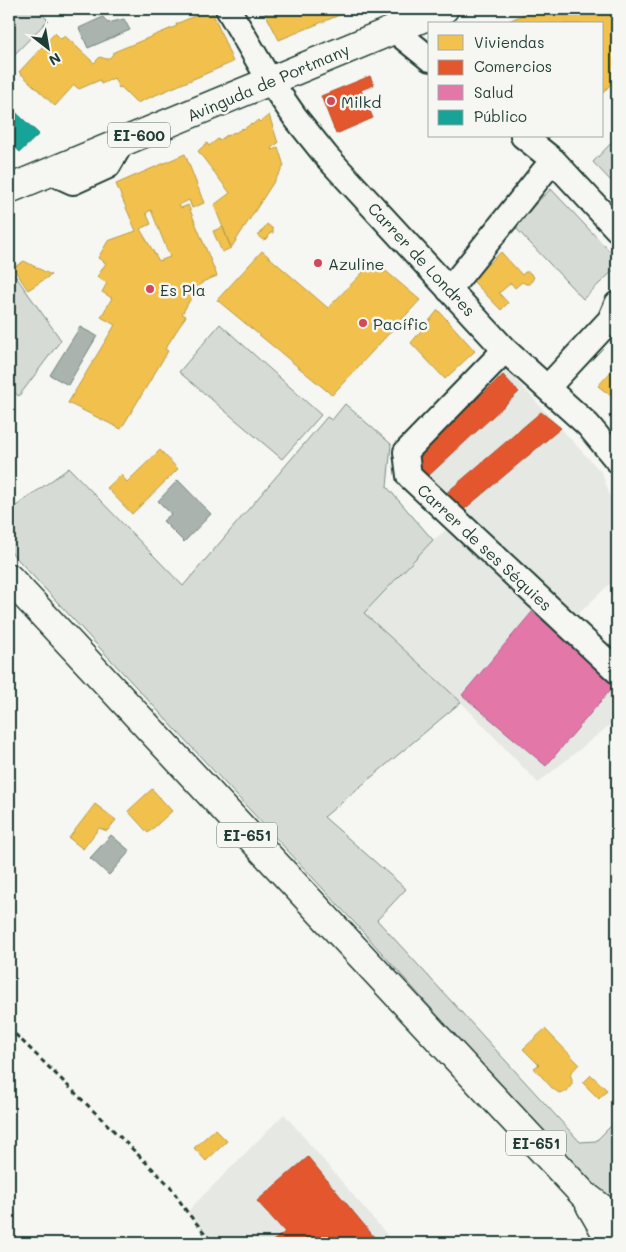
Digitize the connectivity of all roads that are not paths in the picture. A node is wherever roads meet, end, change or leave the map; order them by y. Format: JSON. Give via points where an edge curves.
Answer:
{"nodes":[{"id":1,"x":228,"y":9,"type":"edge"},
{"id":2,"x":444,"y":9,"type":"edge"},
{"id":3,"x":394,"y":30,"type":"junction"},
{"id":4,"x":428,"y":57,"type":"edge"},
{"id":5,"x":270,"y":81,"type":"junction"},
{"id":6,"x":526,"y":138,"type":"edge"},
{"id":7,"x":553,"y":160,"type":"junction"},
{"id":8,"x":9,"y":189,"type":"edge"},
{"id":9,"x":617,"y":229,"type":"edge"},
{"id":10,"x":449,"y":290,"type":"junction"},
{"id":11,"x":617,"y":304,"type":"edge"},
{"id":12,"x":505,"y":350,"type":"junction"},
{"id":13,"x":547,"y":388,"type":"junction"},
{"id":14,"x":588,"y":425,"type":"junction"},
{"id":15,"x":617,"y":439,"type":"edge"},
{"id":16,"x":617,"y":460,"type":"edge"},
{"id":17,"x":9,"y":578,"type":"edge"},
{"id":18,"x":617,"y":671,"type":"edge"},
{"id":19,"x":584,"y":1196,"type":"junction"},
{"id":20,"x":617,"y":1220,"type":"edge"},
{"id":21,"x":612,"y":1243,"type":"edge"}],
"edges":[{"from":1,"to":5,"type":"street","name":"Carrer de Londres"},
{"from":2,"to":3,"type":"main road","name":"Avinguda de Portmany","number":"EI-600"},
{"from":3,"to":4,"type":"street"},
{"from":3,"to":5,"type":"main road","name":"Avinguda de Portmany","number":"EI-600"},
{"from":5,"to":8,"type":"main road","name":"Avinguda de Portmany","number":"EI-600"},
{"from":5,"to":10,"type":"street","name":"Carrer de Londres","via":[[327,157]]},
{"from":6,"to":7,"type":"street"},
{"from":7,"to":9,"type":"street"},
{"from":7,"to":10,"type":"street"},
{"from":10,"to":12,"type":"street","name":"Carrer de Londres"},
{"from":11,"to":13,"type":"street","via":[[610,320]]},
{"from":12,"to":13,"type":"street","name":"Carrer de Londres"},
{"from":12,"to":18,"type":"street","name":"Carrer de ses Séquies","via":[[406,452],[409,476]]},
{"from":13,"to":14,"type":"street","name":"Carrer de Londres"},
{"from":14,"to":15,"type":"street","name":"Carrer de Londres"},
{"from":14,"to":16,"type":"street","name":"Carrer de Londres"},
{"from":17,"to":19,"type":"main road","number":"EI-651"},
{"from":19,"to":20,"type":"main road","number":"EI-651"},
{"from":19,"to":21,"type":"main road","number":"EI-651"}]}
